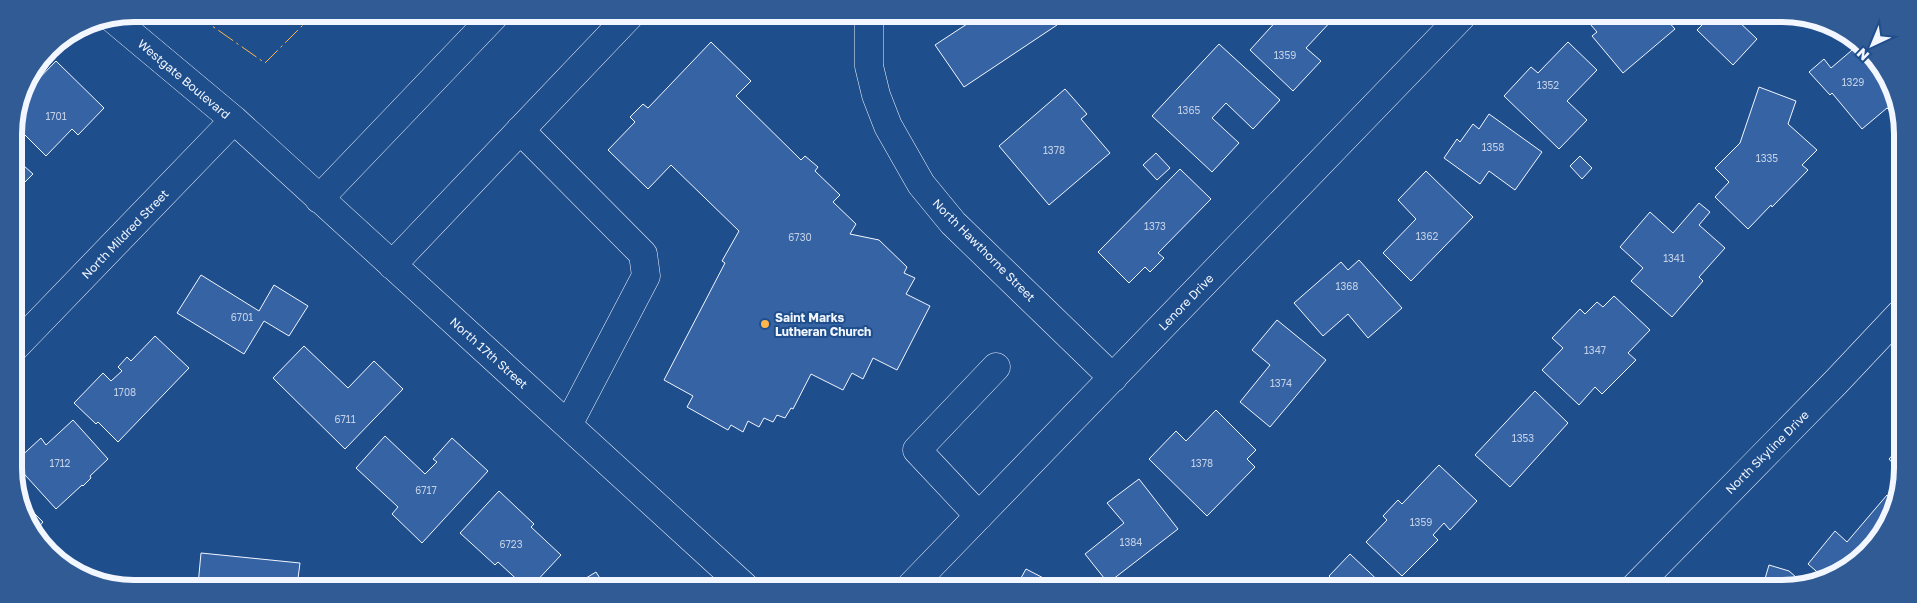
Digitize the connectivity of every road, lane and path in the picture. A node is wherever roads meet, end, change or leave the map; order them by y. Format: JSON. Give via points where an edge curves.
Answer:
{"nodes":[{"id":1,"x":1456,"y":22,"type":"edge"},
{"id":2,"x":488,"y":23,"type":"edge"},
{"id":3,"x":623,"y":23,"type":"edge"},
{"id":4,"x":870,"y":23,"type":"edge"},
{"id":5,"x":119,"y":24,"type":"edge"},
{"id":6,"x":234,"y":120,"type":"junction"},
{"id":7,"x":520,"y":130,"type":"junction"},
{"id":8,"x":320,"y":198,"type":"junction"},
{"id":9,"x":392,"y":264,"type":"junction"},
{"id":10,"x":1894,"y":320,"type":"edge"},
{"id":11,"x":22,"y":339,"type":"edge"},
{"id":12,"x":996,"y":366,"type":"dead end"},
{"id":13,"x":1113,"y":378,"type":"junction"},
{"id":14,"x":568,"y":425,"type":"junction"},
{"id":15,"x":979,"y":516,"type":"junction"},
{"id":16,"x":737,"y":580,"type":"edge"},
{"id":17,"x":917,"y":580,"type":"edge"},
{"id":18,"x":1642,"y":580,"type":"edge"}],
"edges":[{"from":1,"to":13,"type":"street","name":"Lenore Drive"},
{"from":2,"to":8,"type":"street"},
{"from":3,"to":7,"type":"street"},
{"from":4,"to":13,"type":"street","name":"North Hawthorne Street","via":[[869,66],[876,95],[888,126],[921,184],[953,223]]},
{"from":5,"to":6,"type":"street","name":"Westgate Boulevard"},
{"from":6,"to":8,"type":"street","name":"North 17th Street"},
{"from":6,"to":11,"type":"street","name":"North Mildred Street"},
{"from":7,"to":9,"type":"street"},
{"from":7,"to":14,"type":"street","via":[[643,254],[646,276]]},
{"from":8,"to":9,"type":"street","name":"North 17th Street"},
{"from":9,"to":14,"type":"street","name":"North 17th Street"},
{"from":10,"to":18,"type":"street","name":"North Skyline Drive"},
{"from":12,"to":15,"type":"street","via":[[917,450]]},
{"from":13,"to":15,"type":"street","name":"Lenore Drive"},
{"from":14,"to":16,"type":"street","name":"North 17th Street"},
{"from":15,"to":17,"type":"street","name":"Lenore Drive"}]}
